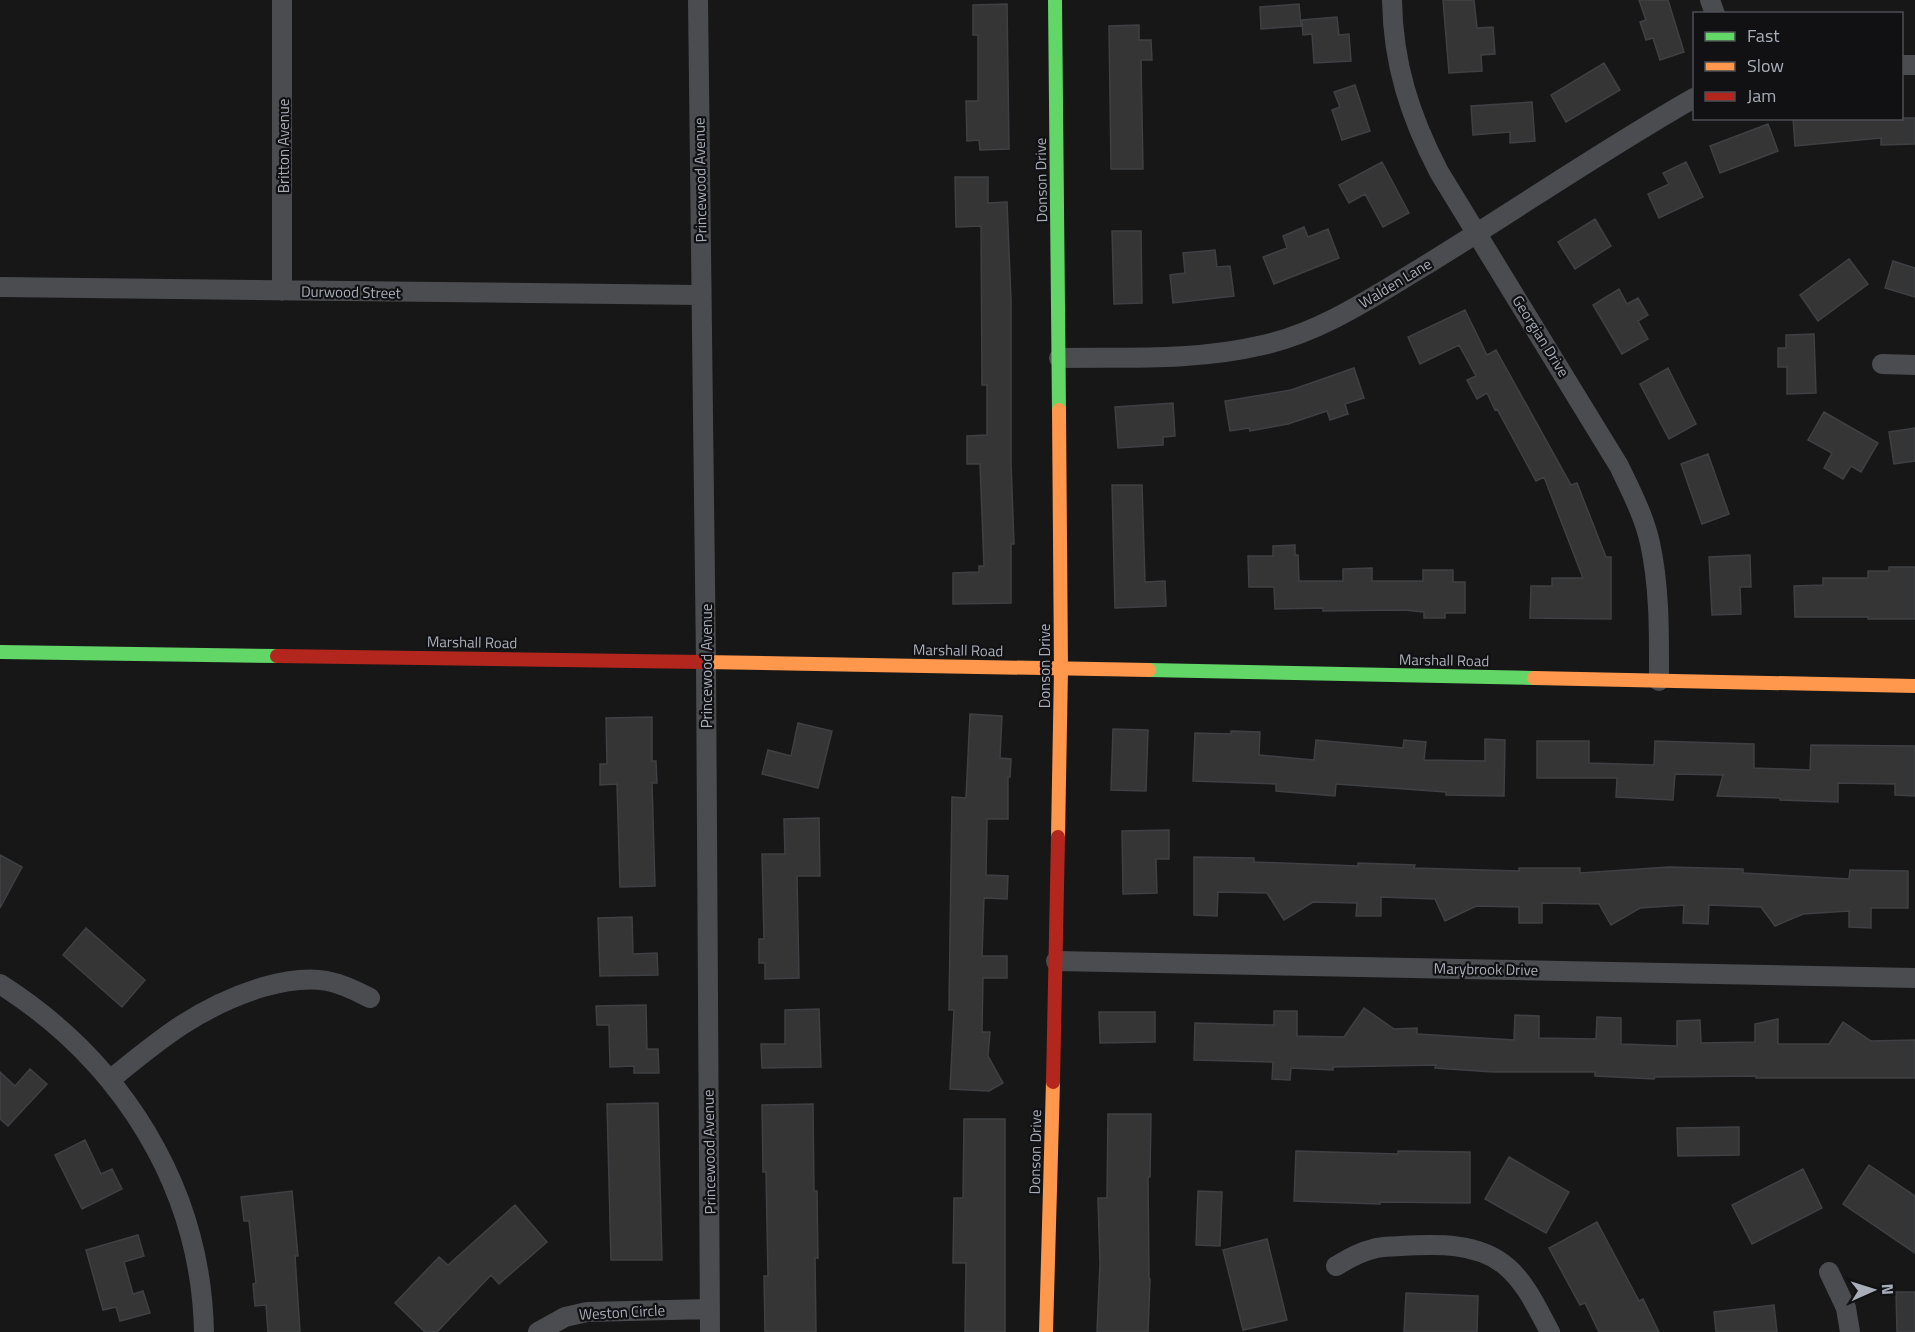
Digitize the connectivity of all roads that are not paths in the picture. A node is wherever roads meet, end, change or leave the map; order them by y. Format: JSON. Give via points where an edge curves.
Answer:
{"nodes":[{"id":1,"x":282,"y":0,"type":"edge"},
{"id":2,"x":698,"y":0,"type":"edge"},
{"id":3,"x":1055,"y":0,"type":"edge"},
{"id":4,"x":1392,"y":0,"type":"edge"},
{"id":5,"x":1693,"y":99,"type":"edge"},
{"id":6,"x":1478,"y":233,"type":"junction"},
{"id":7,"x":0,"y":287,"type":"edge"},
{"id":8,"x":282,"y":291,"type":"junction"},
{"id":9,"x":701,"y":295,"type":"junction"},
{"id":10,"x":1059,"y":358,"type":"junction"},
{"id":11,"x":1882,"y":364,"type":"dead end"},
{"id":12,"x":1915,"y":365,"type":"edge"},
{"id":13,"x":0,"y":652,"type":"edge"},
{"id":14,"x":706,"y":663,"type":"junction"},
{"id":15,"x":1061,"y":669,"type":"junction"},
{"id":16,"x":1659,"y":681,"type":"junction"},
{"id":17,"x":1915,"y":686,"type":"edge"},
{"id":18,"x":1056,"y":961,"type":"junction"},
{"id":19,"x":1915,"y":978,"type":"edge"},
{"id":20,"x":0,"y":984,"type":"edge"},
{"id":21,"x":370,"y":998,"type":"dead end"},
{"id":22,"x":110,"y":1080,"type":"junction"},
{"id":23,"x":1336,"y":1266,"type":"dead end"},
{"id":24,"x":1829,"y":1272,"type":"dead end"},
{"id":25,"x":710,"y":1309,"type":"junction"},
{"id":26,"x":204,"y":1332,"type":"edge"},
{"id":27,"x":538,"y":1332,"type":"edge"},
{"id":28,"x":710,"y":1332,"type":"edge"},
{"id":29,"x":1046,"y":1332,"type":"edge"},
{"id":30,"x":1550,"y":1332,"type":"edge"},
{"id":31,"x":1851,"y":1332,"type":"edge"}],
"edges":[{"from":1,"to":8,"type":"street","name":"Britton Avenue"},
{"from":2,"to":9,"type":"street","name":"Princewood Avenue"},
{"from":3,"to":10,"type":"street","name":"Donson Drive"},
{"from":4,"to":6,"type":"street","name":"Georgian Drive","via":[[1398,62],[1420,136]]},
{"from":5,"to":6,"type":"street","name":"Walden Lane"},
{"from":6,"to":10,"type":"street","name":"Walden Lane","via":[[1342,315],[1264,345],[1176,356]]},
{"from":6,"to":16,"type":"street","name":"Georgian Drive","via":[[1603,439],[1637,503],[1656,576]]},
{"from":7,"to":8,"type":"street","name":"Durwood Street"},
{"from":8,"to":9,"type":"street","name":"Durwood Street"},
{"from":9,"to":14,"type":"street","name":"Princewood Avenue"},
{"from":10,"to":15,"type":"street","name":"Donson Drive"},
{"from":11,"to":12,"type":"street"},
{"from":13,"to":14,"type":"street","name":"Marshall Road"},
{"from":14,"to":15,"type":"street","name":"Marshall Road"},
{"from":14,"to":25,"type":"street","name":"Princewood Avenue"},
{"from":15,"to":16,"type":"street","name":"Marshall Road"},
{"from":15,"to":18,"type":"street","name":"Donson Drive"},
{"from":16,"to":17,"type":"street","name":"Marshall Road"},
{"from":18,"to":19,"type":"street","name":"Marybrook Drive"},
{"from":18,"to":29,"type":"street","name":"Donson Drive"},
{"from":20,"to":22,"type":"street","via":[[64,1031]]},
{"from":21,"to":22,"type":"street","via":[[326,981],[301,980],[241,994],[167,1034]]},
{"from":22,"to":26,"type":"street","via":[[136,1115],[179,1199],[191,1241]]},
{"from":23,"to":30,"type":"street","via":[[1376,1248],[1432,1245],[1480,1252],[1507,1266],[1522,1283]]},
{"from":24,"to":31,"type":"street","via":[[1846,1308]]},
{"from":25,"to":27,"type":"street","name":"Weston Circle","via":[[587,1312],[565,1317]]},
{"from":25,"to":28,"type":"street","name":"Princewood Avenue"}]}
